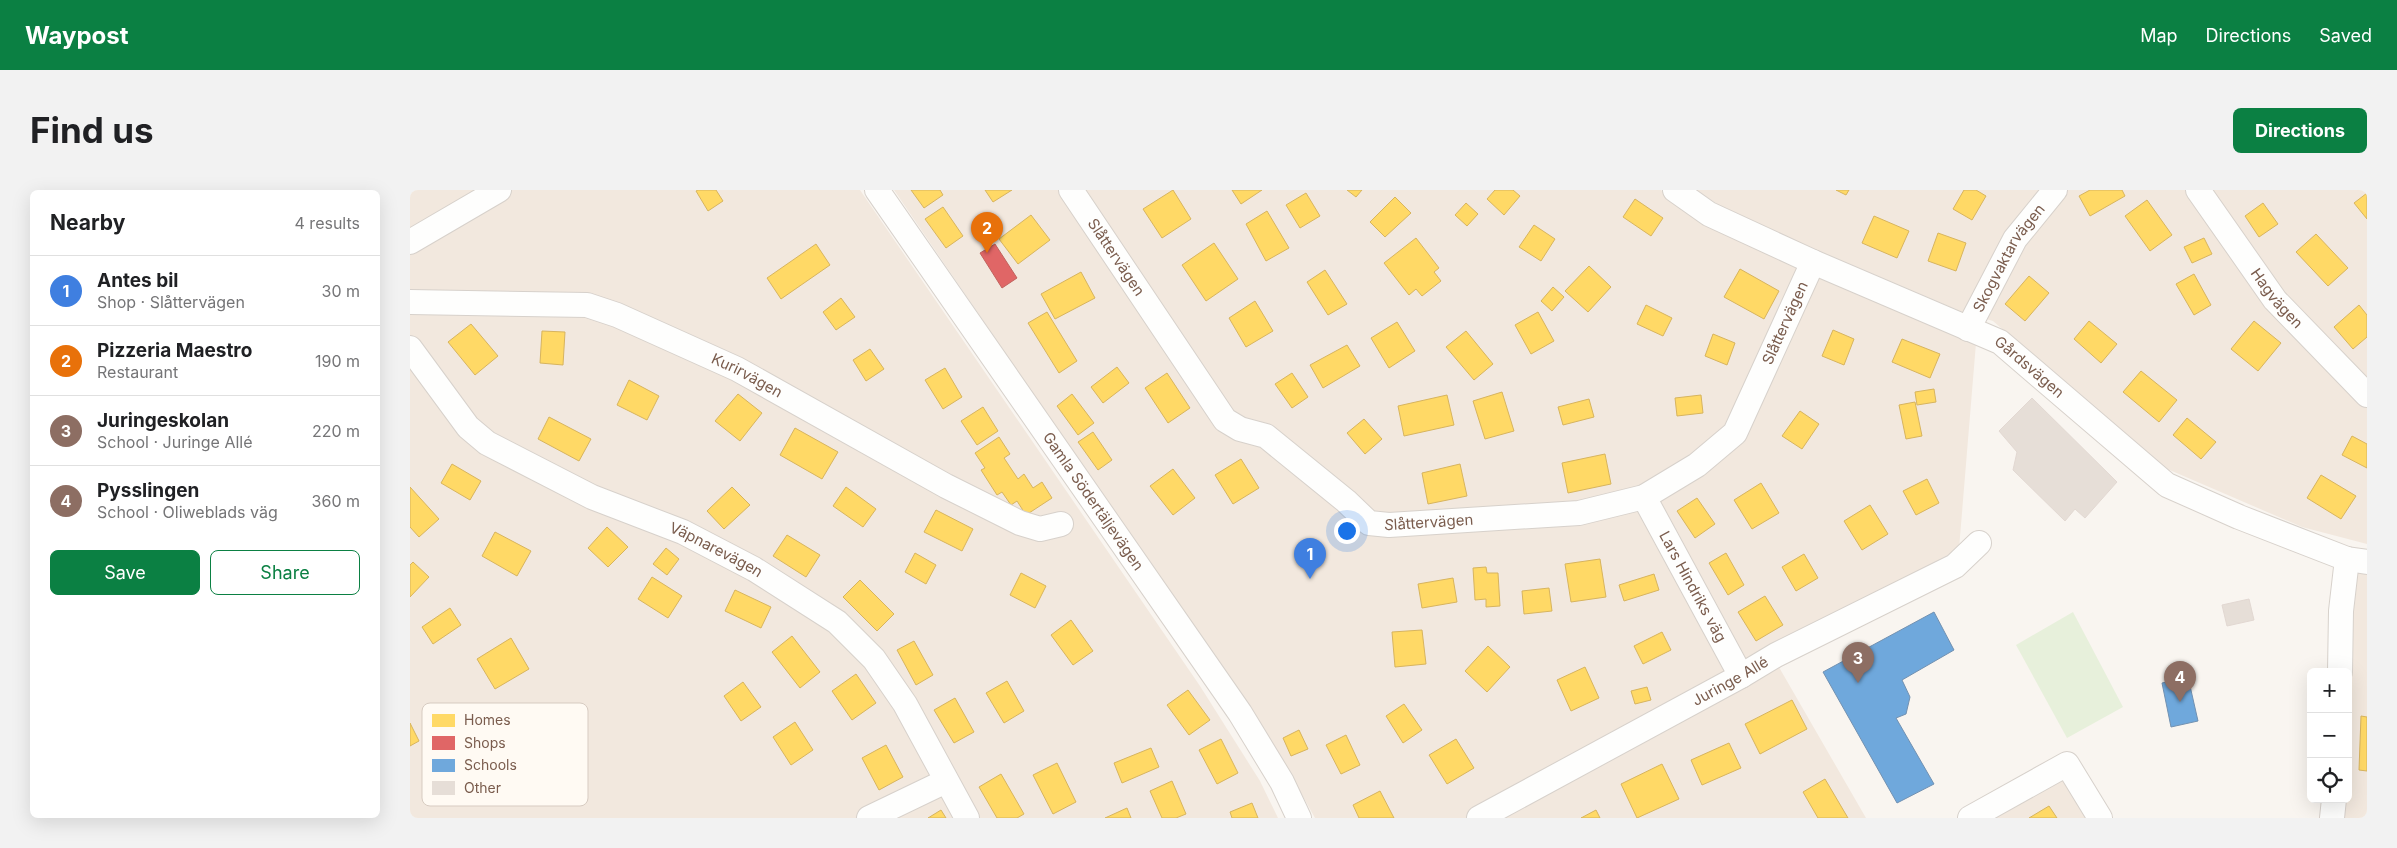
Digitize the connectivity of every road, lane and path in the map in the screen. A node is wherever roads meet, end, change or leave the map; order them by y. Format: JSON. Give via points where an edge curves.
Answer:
{"nodes":[{"id":1,"x":499,"y":190,"type":"edge"},
{"id":2,"x":877,"y":190,"type":"edge"},
{"id":3,"x":1071,"y":190,"type":"edge"},
{"id":4,"x":1675,"y":190,"type":"edge"},
{"id":5,"x":2055,"y":190,"type":"edge"},
{"id":6,"x":2198,"y":190,"type":"edge"},
{"id":7,"x":410,"y":242,"type":"edge"},
{"id":8,"x":1813,"y":262,"type":"junction"},
{"id":9,"x":410,"y":302,"type":"edge"},
{"id":10,"x":1968,"y":329,"type":"junction"},
{"id":11,"x":410,"y":348,"type":"edge"},
{"id":12,"x":2367,"y":395,"type":"edge"},
{"id":13,"x":1644,"y":497,"type":"junction"},
{"id":14,"x":1060,"y":524,"type":"dead end"},
{"id":15,"x":1979,"y":543,"type":"dead end"},
{"id":16,"x":2357,"y":560,"type":"edge"},
{"id":17,"x":2340,"y":668,"type":"edge"},
{"id":18,"x":1741,"y":676,"type":"junction"},
{"id":19,"x":946,"y":781,"type":"junction"},
{"id":20,"x":2334,"y":803,"type":"edge"},
{"id":21,"x":869,"y":818,"type":"edge"},
{"id":22,"x":967,"y":818,"type":"edge"},
{"id":23,"x":1299,"y":818,"type":"edge"},
{"id":24,"x":1479,"y":818,"type":"edge"},
{"id":25,"x":1970,"y":818,"type":"edge"},
{"id":26,"x":2100,"y":818,"type":"edge"},
{"id":27,"x":2332,"y":818,"type":"edge"}],
"edges":[{"from":1,"to":7,"type":"street"},
{"from":2,"to":23,"type":"street","name":"Gamla Södertäljevägen","via":[[1240,713],[1282,782]]},
{"from":3,"to":13,"type":"street","name":"Slåttervägen","via":[[1225,420],[1240,429],[1266,436],[1370,523],[1389,525],[1579,513]]},
{"from":4,"to":8,"type":"street","name":"Gårdsvägen","via":[[1709,214]]},
{"from":5,"to":10,"type":"street","name":"Skogvaktarvägen","via":[[2015,239]]},
{"from":6,"to":12,"type":"street","name":"Hagvägen","via":[[2275,300]]},
{"from":8,"to":10,"type":"street","name":"Gårdsvägen"},
{"from":8,"to":13,"type":"street","name":"Slåttervägen","via":[[1735,433],[1697,465]]},
{"from":9,"to":14,"type":"street","name":"Kurirvägen","via":[[587,306],[617,315],[737,369],[946,486],[1020,523],[1040,529]]},
{"from":10,"to":16,"type":"street","name":"Gårdsvägen","via":[[2000,342],[2167,484],[2239,517]]},
{"from":11,"to":19,"type":"street","name":"Väpnarevägen","via":[[468,427],[487,443],[592,497],[683,532],[754,569],[837,622],[874,659],[905,704]]},
{"from":13,"to":18,"type":"street","name":"Lars Hindriks väg"},
{"from":15,"to":18,"type":"street","name":"Juringe Allé","via":[[1955,566],[1776,654]]},
{"from":16,"to":17,"type":"street","via":[[2341,610]]},
{"from":18,"to":24,"type":"street","name":"Juringe Allé"},
{"from":19,"to":21,"type":"street"},
{"from":19,"to":22,"type":"street","name":"Väpnarevägen"},
{"from":20,"to":27,"type":"street"},
{"from":25,"to":26,"type":"street","via":[[2067,764]]}]}
